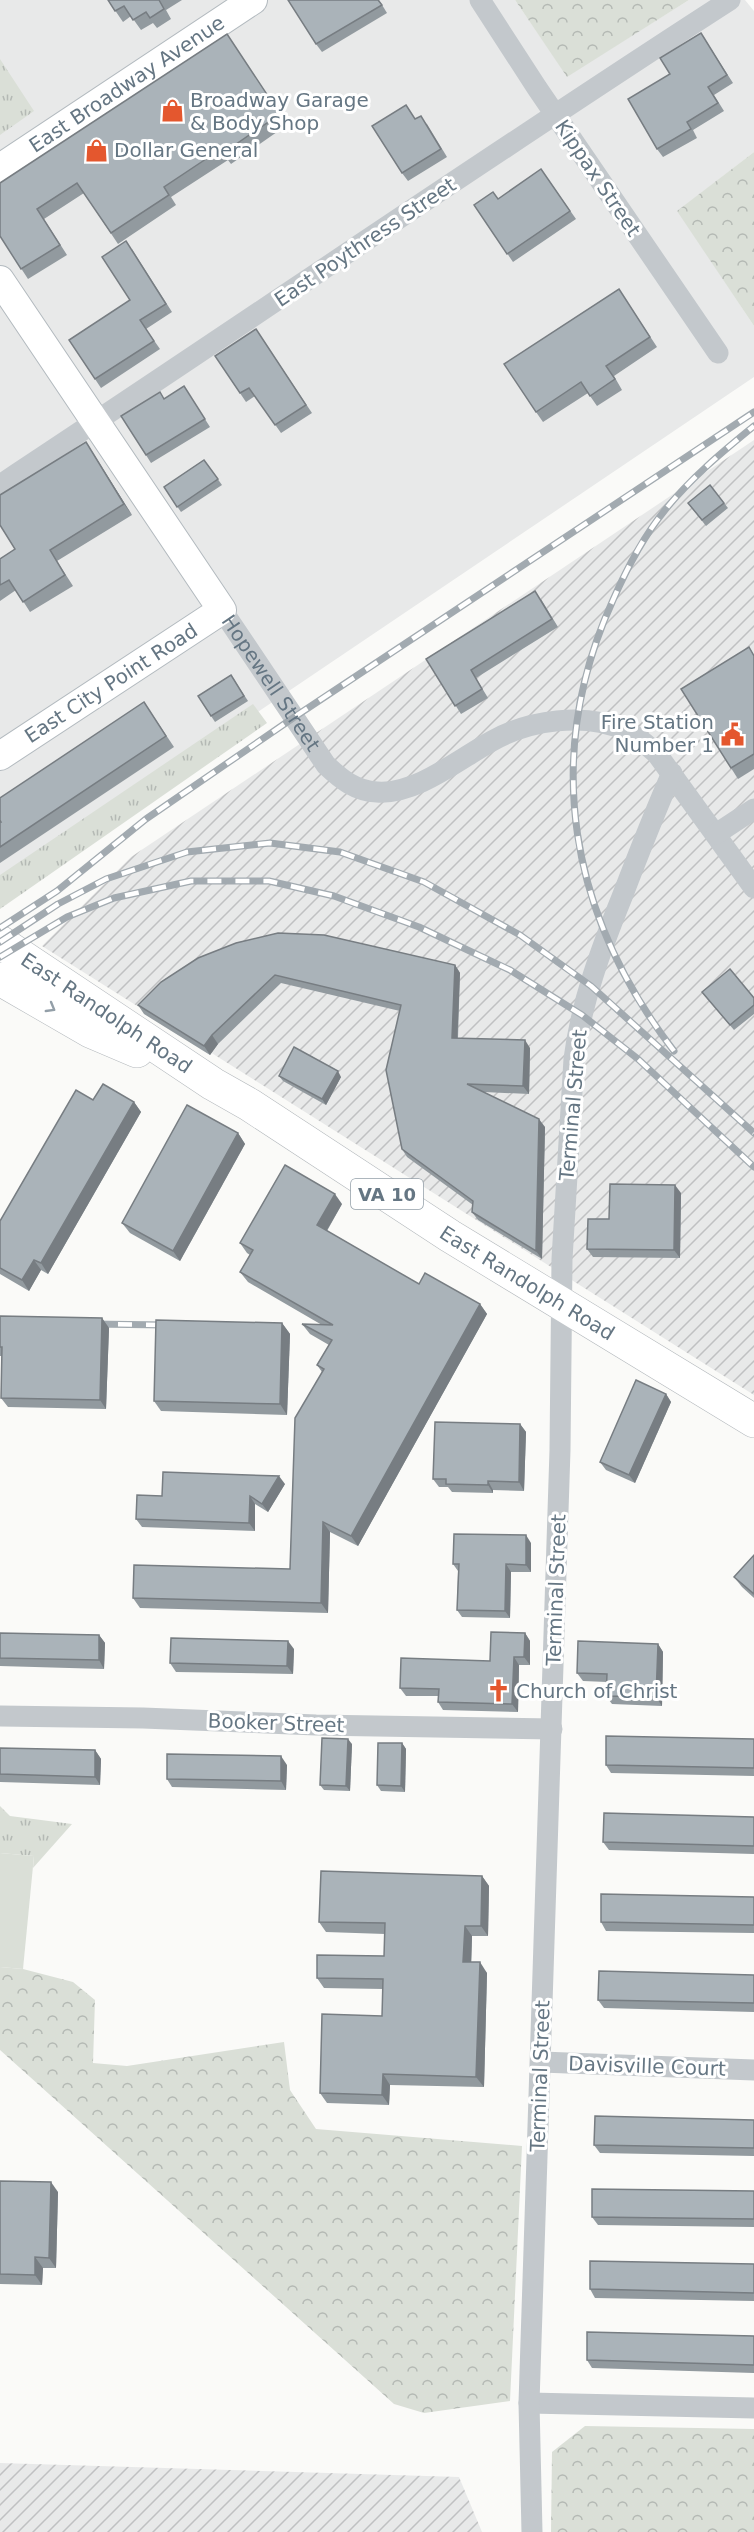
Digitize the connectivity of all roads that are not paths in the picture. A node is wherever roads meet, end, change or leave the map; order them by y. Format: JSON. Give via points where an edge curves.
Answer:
{"nodes":[{"id":1,"x":253,"y":0,"type":"edge"},
{"id":2,"x":480,"y":0,"type":"edge"},
{"id":3,"x":730,"y":0,"type":"edge"},
{"id":4,"x":554,"y":114,"type":"junction"},
{"id":5,"x":0,"y":168,"type":"edge"},
{"id":6,"x":0,"y":280,"type":"edge"},
{"id":7,"x":718,"y":354,"type":"dead end"},
{"id":8,"x":95,"y":422,"type":"junction"},
{"id":9,"x":0,"y":485,"type":"edge"},
{"id":10,"x":222,"y":610,"type":"junction"},
{"id":11,"x":0,"y":756,"type":"edge"},
{"id":12,"x":672,"y":773,"type":"junction"},
{"id":13,"x":754,"y":809,"type":"edge"},
{"id":14,"x":716,"y":834,"type":"junction"},
{"id":15,"x":754,"y":888,"type":"edge"},
{"id":16,"x":0,"y":942,"type":"edge"},
{"id":17,"x":0,"y":979,"type":"edge"},
{"id":18,"x":213,"y":1084,"type":"junction"},
{"id":19,"x":562,"y":1304,"type":"junction"},
{"id":20,"x":754,"y":1421,"type":"edge"},
{"id":21,"x":0,"y":1716,"type":"edge"},
{"id":22,"x":552,"y":1729,"type":"junction"},
{"id":23,"x":541,"y":2062,"type":"junction"},
{"id":24,"x":754,"y":2070,"type":"edge"},
{"id":25,"x":529,"y":2403,"type":"junction"},
{"id":26,"x":754,"y":2408,"type":"edge"},
{"id":27,"x":532,"y":2532,"type":"edge"}],
"edges":[{"from":1,"to":5,"type":"street","name":"East Broadway Avenue"},
{"from":2,"to":4,"type":"street","name":"Kippax Street"},
{"from":3,"to":4,"type":"street","name":"East Poythress Street"},
{"from":4,"to":7,"type":"street","name":"Kippax Street"},
{"from":4,"to":8,"type":"street","name":"East Poythress Street"},
{"from":6,"to":8,"type":"street","name":"Hopewell Street"},
{"from":8,"to":9,"type":"street","name":"East Poythress Street"},
{"from":8,"to":10,"type":"street","name":"Hopewell Street"},
{"from":10,"to":11,"type":"street","name":"East City Point Road"},
{"from":10,"to":12,"type":"street","name":"Hopewell Street","via":[[326,765],[359,789],[400,790],[435,775],[494,740],[548,722],[602,723],[622,729],[657,754]]},
{"from":12,"to":14,"type":"street","name":"Hopewell Street"},
{"from":12,"to":19,"type":"street","name":"Terminal Street","via":[[599,955],[578,1029],[569,1125]]},
{"from":13,"to":14,"type":"street"},
{"from":14,"to":15,"type":"street","name":"Hopewell Street"},
{"from":16,"to":18,"type":"highway","name":"East Randolph Road","number":"VA 10"},
{"from":17,"to":18,"type":"highway","name":"East Randolph Road","number":"VA 10","one_way":true,"via":[[90,1031]]},
{"from":18,"to":19,"type":"highway","name":"East Randolph Road","number":"VA 10"},
{"from":19,"to":20,"type":"highway","name":"East Randolph Road","number":"VA 10"},
{"from":19,"to":22,"type":"street","name":"Terminal Street"},
{"from":21,"to":22,"type":"street","name":"Booker Street"},
{"from":22,"to":23,"type":"street","name":"Terminal Street"},
{"from":23,"to":24,"type":"street","name":"Davisville Court"},
{"from":23,"to":25,"type":"street","name":"Terminal Street"},
{"from":25,"to":26,"type":"street"},
{"from":25,"to":27,"type":"street","name":"Terminal Street"}]}
